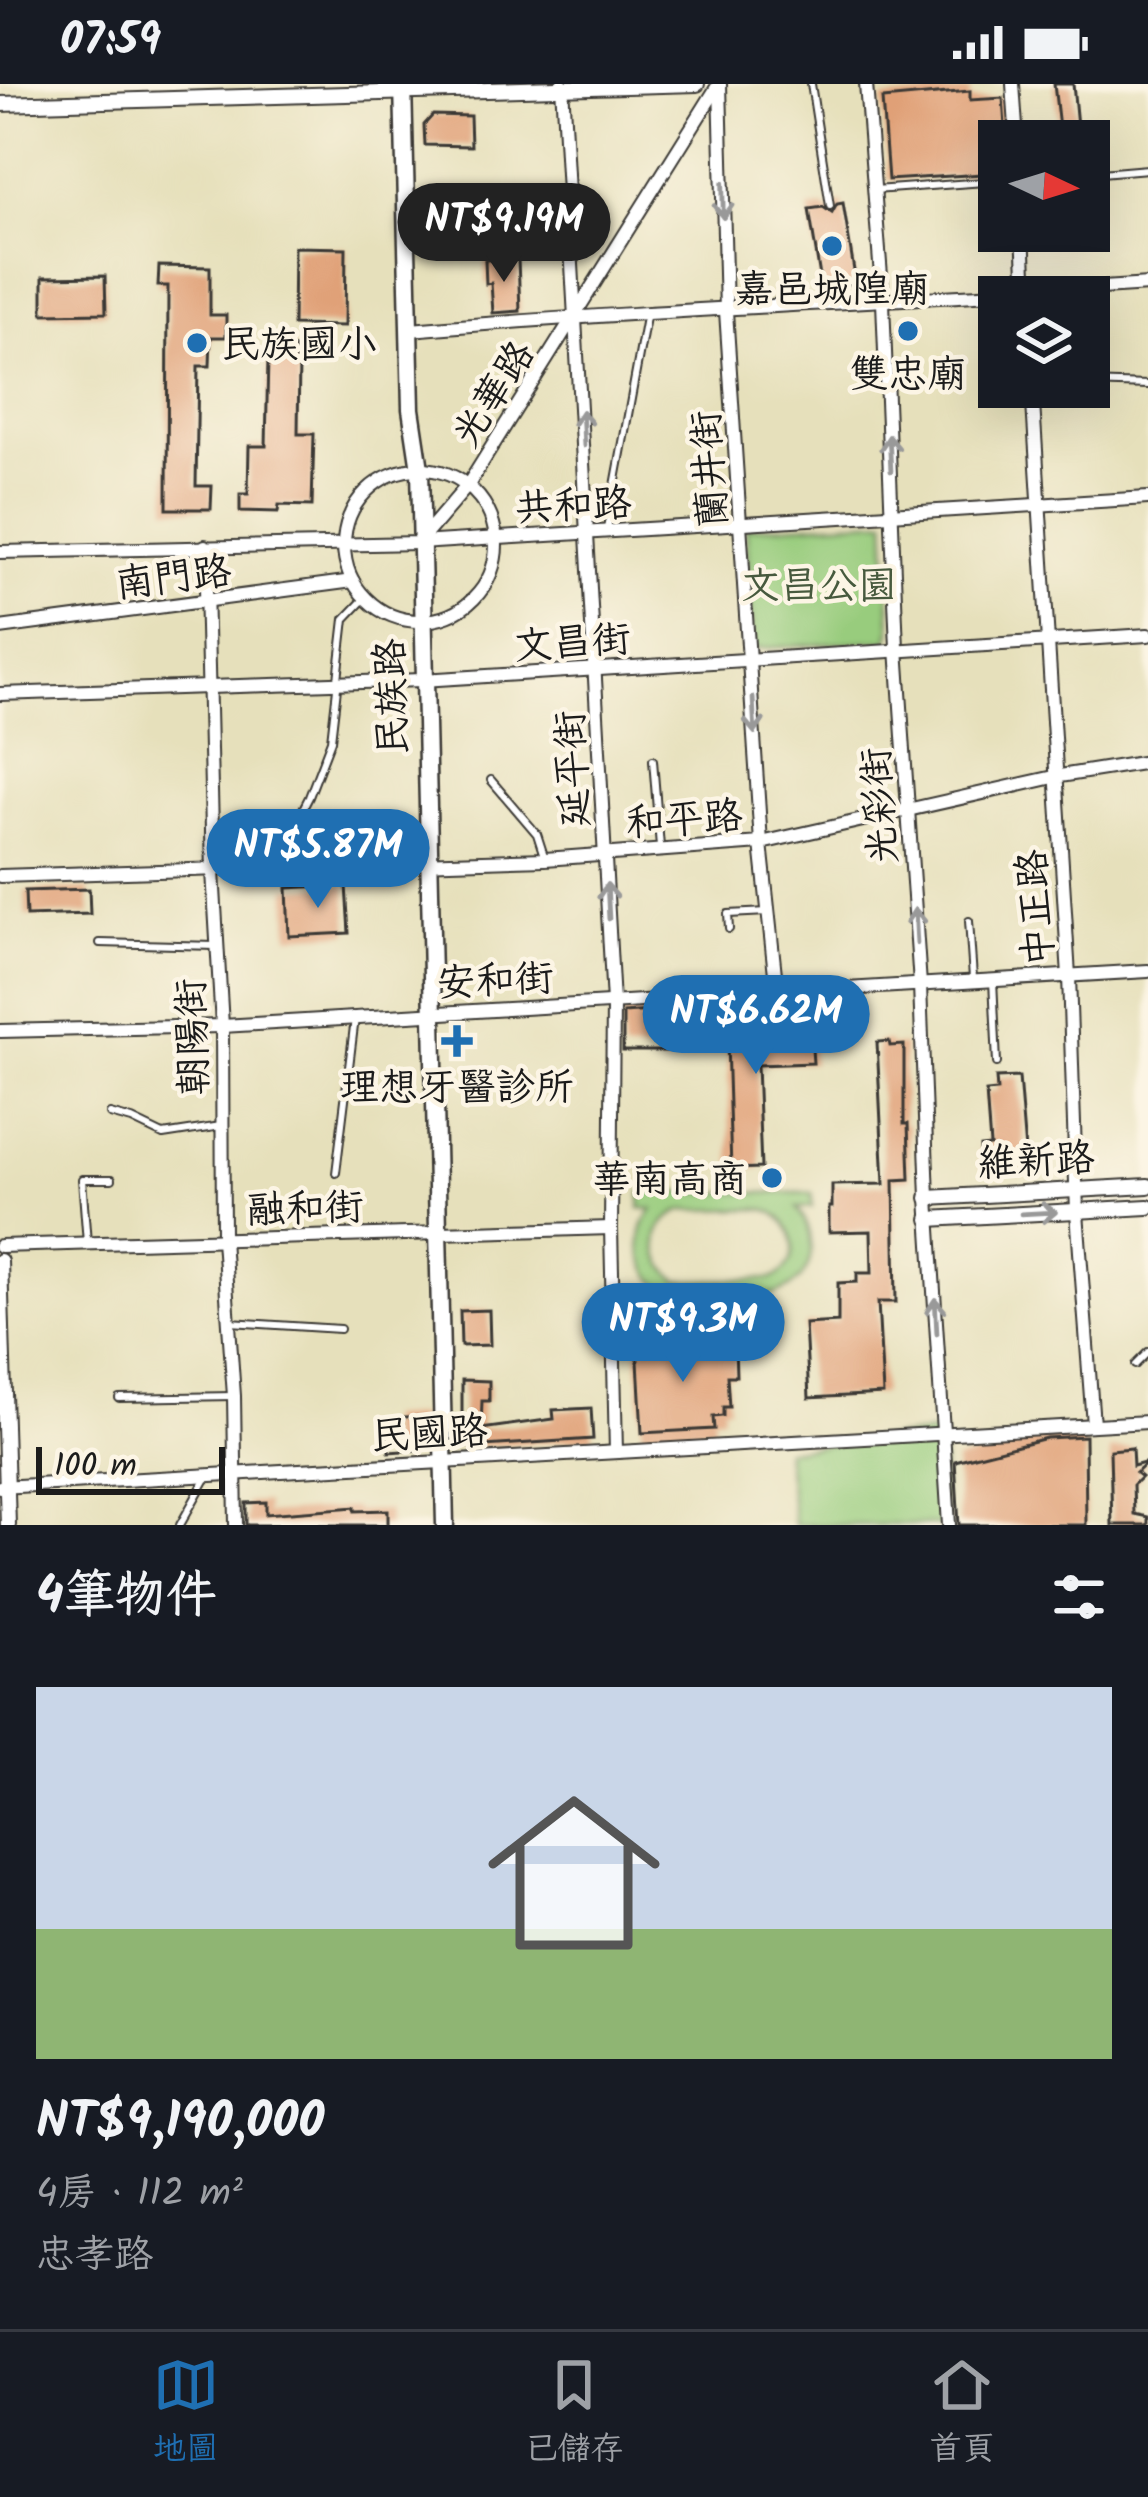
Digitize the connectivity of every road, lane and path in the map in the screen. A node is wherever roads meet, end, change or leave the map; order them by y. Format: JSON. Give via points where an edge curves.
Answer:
{"nodes":[{"id":1,"x":115,"y":84,"type":"edge"},
{"id":2,"x":697,"y":84,"type":"edge"},
{"id":3,"x":720,"y":84,"type":"edge"},
{"id":4,"x":811,"y":84,"type":"edge"},
{"id":5,"x":866,"y":84,"type":"edge"},
{"id":6,"x":1013,"y":84,"type":"edge"},
{"id":7,"x":562,"y":86,"type":"edge"},
{"id":8,"x":403,"y":88,"type":"edge"},
{"id":9,"x":330,"y":89,"type":"edge"},
{"id":10,"x":193,"y":92,"type":"edge"},
{"id":11,"x":115,"y":101,"type":"junction"},
{"id":12,"x":0,"y":104,"type":"edge"},
{"id":13,"x":1016,"y":120,"type":"edge"},
{"id":14,"x":1148,"y":170,"type":"edge"},
{"id":15,"x":1110,"y":173,"type":"edge"},
{"id":16,"x":978,"y":183,"type":"edge"},
{"id":17,"x":874,"y":190,"type":"junction"},
{"id":18,"x":830,"y":206,"type":"dead end"},
{"id":19,"x":1148,"y":285,"type":"edge"},
{"id":20,"x":1110,"y":288,"type":"edge"},
{"id":21,"x":978,"y":297,"type":"edge"},
{"id":22,"x":883,"y":302,"type":"junction"},
{"id":23,"x":726,"y":310,"type":"junction"},
{"id":24,"x":647,"y":311,"type":"junction"},
{"id":25,"x":577,"y":316,"type":"junction"},
{"id":26,"x":410,"y":330,"type":"junction"},
{"id":27,"x":1110,"y":384,"type":"edge"},
{"id":28,"x":1148,"y":385,"type":"edge"},
{"id":29,"x":1033,"y":408,"type":"edge"},
{"id":30,"x":419,"y":469,"type":"junction"},
{"id":31,"x":468,"y":485,"type":"junction"},
{"id":32,"x":1148,"y":498,"type":"edge"},
{"id":33,"x":1039,"y":505,"type":"junction"},
{"id":34,"x":893,"y":514,"type":"junction"},
{"id":35,"x":742,"y":522,"type":"junction"},
{"id":36,"x":606,"y":532,"type":"junction"},
{"id":37,"x":589,"y":534,"type":"junction"},
{"id":38,"x":496,"y":538,"type":"junction"},
{"id":39,"x":344,"y":543,"type":"junction"},
{"id":40,"x":418,"y":543,"type":"junction"},
{"id":41,"x":205,"y":547,"type":"junction"},
{"id":42,"x":0,"y":552,"type":"edge"},
{"id":43,"x":352,"y":581,"type":"junction"},
{"id":44,"x":365,"y":598,"type":"junction"},
{"id":45,"x":208,"y":602,"type":"junction"},
{"id":46,"x":421,"y":620,"type":"junction"},
{"id":47,"x":0,"y":628,"type":"edge"},
{"id":48,"x":1148,"y":635,"type":"edge"},
{"id":49,"x":1048,"y":641,"type":"junction"},
{"id":50,"x":897,"y":648,"type":"junction"},
{"id":51,"x":750,"y":658,"type":"junction"},
{"id":52,"x":597,"y":670,"type":"junction"},
{"id":53,"x":422,"y":680,"type":"junction"},
{"id":54,"x":338,"y":682,"type":"junction"},
{"id":55,"x":209,"y":686,"type":"junction"},
{"id":56,"x":0,"y":694,"type":"edge"},
{"id":57,"x":653,"y":760,"type":"dead end"},
{"id":58,"x":1148,"y":762,"type":"edge"},
{"id":59,"x":1054,"y":777,"type":"junction"},
{"id":60,"x":491,"y":780,"type":"dead end"},
{"id":61,"x":909,"y":811,"type":"junction"},
{"id":62,"x":761,"y":843,"type":"junction"},
{"id":63,"x":661,"y":851,"type":"junction"},
{"id":64,"x":605,"y":854,"type":"junction"},
{"id":65,"x":545,"y":859,"type":"junction"},
{"id":66,"x":427,"y":862,"type":"junction"},
{"id":67,"x":272,"y":869,"type":"junction"},
{"id":68,"x":213,"y":872,"type":"junction"},
{"id":69,"x":0,"y":877,"type":"edge"},
{"id":70,"x":768,"y":912,"type":"junction"},
{"id":71,"x":969,"y":921,"type":"dead end"},
{"id":72,"x":729,"y":929,"type":"dead end"},
{"id":73,"x":100,"y":943,"type":"dead end"},
{"id":74,"x":218,"y":946,"type":"junction"},
{"id":75,"x":1148,"y":971,"type":"edge"},
{"id":76,"x":1070,"y":976,"type":"junction"},
{"id":77,"x":993,"y":980,"type":"junction"},
{"id":78,"x":974,"y":982,"type":"junction"},
{"id":79,"x":920,"y":985,"type":"junction"},
{"id":80,"x":777,"y":993,"type":"junction"},
{"id":81,"x":613,"y":1003,"type":"junction"},
{"id":82,"x":431,"y":1012,"type":"junction"},
{"id":83,"x":355,"y":1018,"type":"junction"},
{"id":84,"x":222,"y":1026,"type":"junction"},
{"id":85,"x":0,"y":1031,"type":"edge"},
{"id":86,"x":997,"y":1063,"type":"dead end"},
{"id":87,"x":110,"y":1114,"type":"dead end"},
{"id":88,"x":224,"y":1126,"type":"junction"},
{"id":89,"x":336,"y":1173,"type":"dead end"},
{"id":90,"x":112,"y":1179,"type":"dead end"},
{"id":91,"x":1148,"y":1186,"type":"edge"},
{"id":92,"x":1076,"y":1190,"type":"junction"},
{"id":93,"x":928,"y":1198,"type":"junction"},
{"id":94,"x":1148,"y":1207,"type":"edge"},
{"id":95,"x":1077,"y":1212,"type":"junction"},
{"id":96,"x":929,"y":1219,"type":"junction"},
{"id":97,"x":611,"y":1228,"type":"junction"},
{"id":98,"x":437,"y":1233,"type":"junction"},
{"id":99,"x":224,"y":1239,"type":"junction"},
{"id":100,"x":87,"y":1243,"type":"junction"},
{"id":101,"x":0,"y":1246,"type":"edge"},
{"id":102,"x":0,"y":1261,"type":"edge"},
{"id":103,"x":230,"y":1322,"type":"junction"},
{"id":104,"x":340,"y":1329,"type":"dead end"},
{"id":105,"x":1148,"y":1352,"type":"edge"},
{"id":106,"x":1136,"y":1365,"type":"dead end"},
{"id":107,"x":234,"y":1396,"type":"junction"},
{"id":108,"x":119,"y":1399,"type":"dead end"},
{"id":109,"x":1148,"y":1422,"type":"edge"},
{"id":110,"x":1093,"y":1424,"type":"junction"},
{"id":111,"x":943,"y":1432,"type":"junction"},
{"id":112,"x":616,"y":1452,"type":"junction"},
{"id":113,"x":444,"y":1462,"type":"junction"},
{"id":114,"x":236,"y":1473,"type":"junction"},
{"id":115,"x":209,"y":1474,"type":"junction"},
{"id":116,"x":3,"y":1487,"type":"edge"},
{"id":117,"x":8,"y":1525,"type":"edge"},
{"id":118,"x":180,"y":1525,"type":"edge"},
{"id":119,"x":236,"y":1525,"type":"edge"},
{"id":120,"x":446,"y":1525,"type":"edge"},
{"id":121,"x":949,"y":1525,"type":"edge"}],
"edges":[{"from":1,"to":11,"type":"lane"},
{"from":2,"to":7,"type":"street"},
{"from":3,"to":23,"type":"street","name":"蘭井街","one_way":true},
{"from":3,"to":25,"type":"street","name":"光華路"},
{"from":4,"to":18,"type":"lane"},
{"from":5,"to":17,"type":"street","name":"光彩街"},
{"from":6,"to":13,"type":"street"},
{"from":7,"to":8,"type":"street"},
{"from":7,"to":25,"type":"street","name":"延平街"},
{"from":8,"to":9,"type":"street"},
{"from":8,"to":26,"type":"main road","name":"民族路"},
{"from":9,"to":10,"type":"street"},
{"from":10,"to":11,"type":"street"},
{"from":11,"to":12,"type":"street"},
{"from":14,"to":15,"type":"lane"},
{"from":16,"to":17,"type":"lane"},
{"from":17,"to":22,"type":"street","name":"光彩街"},
{"from":19,"to":20,"type":"street"},
{"from":21,"to":22,"type":"street"},
{"from":22,"to":23,"type":"street"},
{"from":34,"to":22,"type":"street","name":"光彩街","one_way":true},
{"from":23,"to":24,"type":"street"},
{"from":23,"to":35,"type":"street","name":"蘭井街"},
{"from":24,"to":25,"type":"street"},
{"from":24,"to":36,"type":"lane"},
{"from":25,"to":26,"type":"street"},
{"from":25,"to":31,"type":"street","name":"光華路"},
{"from":37,"to":25,"type":"street","name":"延平街","one_way":true},
{"from":26,"to":30,"type":"main road","name":"民族路"},
{"from":27,"to":28,"type":"lane"},
{"from":29,"to":33,"type":"street","name":"中正路"},
{"from":30,"to":31,"type":"street"},
{"from":30,"to":39,"type":"street","via":[[398,471],[359,498]]},
{"from":30,"to":40,"type":"main road","name":"民族路"},
{"from":31,"to":38,"type":"street"},
{"from":31,"to":40,"type":"street","name":"光華路"},
{"from":32,"to":33,"type":"street","name":"共和路"},
{"from":33,"to":34,"type":"street","name":"共和路"},
{"from":33,"to":49,"type":"street","name":"中正路"},
{"from":34,"to":35,"type":"street","name":"共和路"},
{"from":34,"to":50,"type":"street","name":"光彩街"},
{"from":35,"to":36,"type":"street","name":"共和路"},
{"from":35,"to":51,"type":"street","name":"蘭井街"},
{"from":36,"to":37,"type":"street","name":"共和路"},
{"from":37,"to":38,"type":"street","name":"共和路"},
{"from":37,"to":52,"type":"street","name":"延平街"},
{"from":38,"to":40,"type":"street","name":"共和路"},
{"from":38,"to":46,"type":"street","via":[[486,585],[470,603]]},
{"from":39,"to":40,"type":"street","name":"共和路"},
{"from":39,"to":41,"type":"street","name":"共和路"},
{"from":39,"to":43,"type":"street"},
{"from":40,"to":46,"type":"main road","name":"民族路"},
{"from":41,"to":42,"type":"street","name":"共和路"},
{"from":41,"to":45,"type":"street","name":"朝陽街"},
{"from":43,"to":44,"type":"street"},
{"from":43,"to":45,"type":"street","name":"南門路"},
{"from":44,"to":46,"type":"street","via":[[383,612]]},
{"from":44,"to":54,"type":"lane","via":[[344,619]]},
{"from":45,"to":47,"type":"street","name":"南門路"},
{"from":45,"to":55,"type":"street","name":"朝陽街"},
{"from":46,"to":53,"type":"main road","name":"民族路"},
{"from":48,"to":49,"type":"street","name":"文昌街"},
{"from":49,"to":50,"type":"street","name":"文昌街"},
{"from":49,"to":59,"type":"street","name":"中正路"},
{"from":50,"to":51,"type":"street","name":"文昌街"},
{"from":50,"to":61,"type":"street","name":"光彩街"},
{"from":51,"to":52,"type":"street","name":"文昌街"},
{"from":51,"to":62,"type":"street","name":"蘭井街","one_way":true},
{"from":52,"to":53,"type":"street","name":"文昌街"},
{"from":52,"to":64,"type":"street","name":"延平街"},
{"from":53,"to":54,"type":"street","name":"文昌街"},
{"from":53,"to":66,"type":"main road","name":"民族路"},
{"from":54,"to":55,"type":"street","name":"文昌街"},
{"from":54,"to":67,"type":"lane","via":[[332,740]]},
{"from":55,"to":56,"type":"street","name":"文昌街"},
{"from":55,"to":68,"type":"street","name":"朝陽街"},
{"from":57,"to":63,"type":"lane"},
{"from":58,"to":59,"type":"street","name":"和平路"},
{"from":59,"to":61,"type":"street","name":"和平路"},
{"from":59,"to":76,"type":"street","name":"中正路"},
{"from":60,"to":65,"type":"lane","via":[[537,834]]},
{"from":61,"to":62,"type":"street","name":"和平路"},
{"from":79,"to":61,"type":"street","name":"光彩街","one_way":true},
{"from":62,"to":63,"type":"street","name":"和平路"},
{"from":62,"to":70,"type":"street","name":"蘭井街"},
{"from":63,"to":64,"type":"street","name":"和平路"},
{"from":64,"to":65,"type":"street","name":"和平路"},
{"from":81,"to":64,"type":"street","name":"延平街","one_way":true},
{"from":65,"to":66,"type":"street","name":"和平路"},
{"from":66,"to":67,"type":"street","name":"和平路"},
{"from":66,"to":82,"type":"main road","name":"民族路"},
{"from":67,"to":68,"type":"street","name":"和平路"},
{"from":68,"to":69,"type":"street","name":"和平路"},
{"from":68,"to":74,"type":"street","name":"朝陽街"},
{"from":70,"to":72,"type":"lane","via":[[728,914]]},
{"from":70,"to":80,"type":"street","name":"蘭井街"},
{"from":71,"to":78,"type":"lane"},
{"from":73,"to":74,"type":"lane"},
{"from":74,"to":84,"type":"street","name":"朝陽街"},
{"from":75,"to":76,"type":"street","name":"安和街"},
{"from":76,"to":77,"type":"street","name":"安和街"},
{"from":76,"to":92,"type":"street","name":"中正路"},
{"from":77,"to":78,"type":"street","name":"安和街"},
{"from":77,"to":86,"type":"lane"},
{"from":78,"to":79,"type":"street","name":"安和街"},
{"from":79,"to":80,"type":"street","name":"安和街"},
{"from":79,"to":93,"type":"street","name":"光彩街"},
{"from":80,"to":81,"type":"street","name":"安和街"},
{"from":81,"to":82,"type":"street","name":"安和街"},
{"from":81,"to":97,"type":"street","name":"延平街"},
{"from":82,"to":83,"type":"street","name":"安和街"},
{"from":82,"to":98,"type":"main road","name":"民族路"},
{"from":83,"to":84,"type":"street","name":"安和街"},
{"from":83,"to":89,"type":"lane"},
{"from":84,"to":85,"type":"street","name":"安和街"},
{"from":84,"to":88,"type":"street","name":"朝陽街"},
{"from":87,"to":88,"type":"lane","via":[[163,1135]]},
{"from":88,"to":99,"type":"street","name":"朝陽街"},
{"from":90,"to":100,"type":"lane","via":[[82,1179]]},
{"from":91,"to":92,"type":"street","name":"維新路"},
{"from":92,"to":93,"type":"street","name":"維新路"},
{"from":92,"to":95,"type":"street","name":"中正路"},
{"from":93,"to":96,"type":"street","name":"光彩街"},
{"from":94,"to":95,"type":"street","name":"維新路"},
{"from":96,"to":95,"type":"street","name":"維新路","one_way":true},
{"from":95,"to":110,"type":"street","name":"中正路"},
{"from":111,"to":96,"type":"street","name":"光彩街","one_way":true},
{"from":97,"to":98,"type":"street","name":"融和街"},
{"from":97,"to":112,"type":"street","name":"延平街"},
{"from":98,"to":99,"type":"street","name":"融和街"},
{"from":98,"to":113,"type":"main road","name":"民族路"},
{"from":99,"to":100,"type":"street","name":"融和街"},
{"from":99,"to":103,"type":"street","name":"朝陽街"},
{"from":100,"to":101,"type":"street","name":"融和街"},
{"from":102,"to":116,"type":"street"},
{"from":103,"to":104,"type":"lane"},
{"from":103,"to":107,"type":"street","name":"朝陽街"},
{"from":105,"to":106,"type":"lane"},
{"from":107,"to":108,"type":"lane"},
{"from":107,"to":114,"type":"street","name":"朝陽街"},
{"from":109,"to":110,"type":"street","name":"民國路"},
{"from":110,"to":111,"type":"street","name":"民國路"},
{"from":111,"to":112,"type":"street","name":"民國路"},
{"from":111,"to":121,"type":"street","name":"光彩街"},
{"from":112,"to":113,"type":"street","name":"民國路"},
{"from":113,"to":114,"type":"street","name":"民國路"},
{"from":113,"to":120,"type":"main road","name":"民族路"},
{"from":114,"to":115,"type":"street","name":"民國路"},
{"from":114,"to":119,"type":"street","name":"朝陽街"},
{"from":115,"to":116,"type":"street","name":"民國路"},
{"from":115,"to":118,"type":"lane"},
{"from":116,"to":117,"type":"street"}]}
